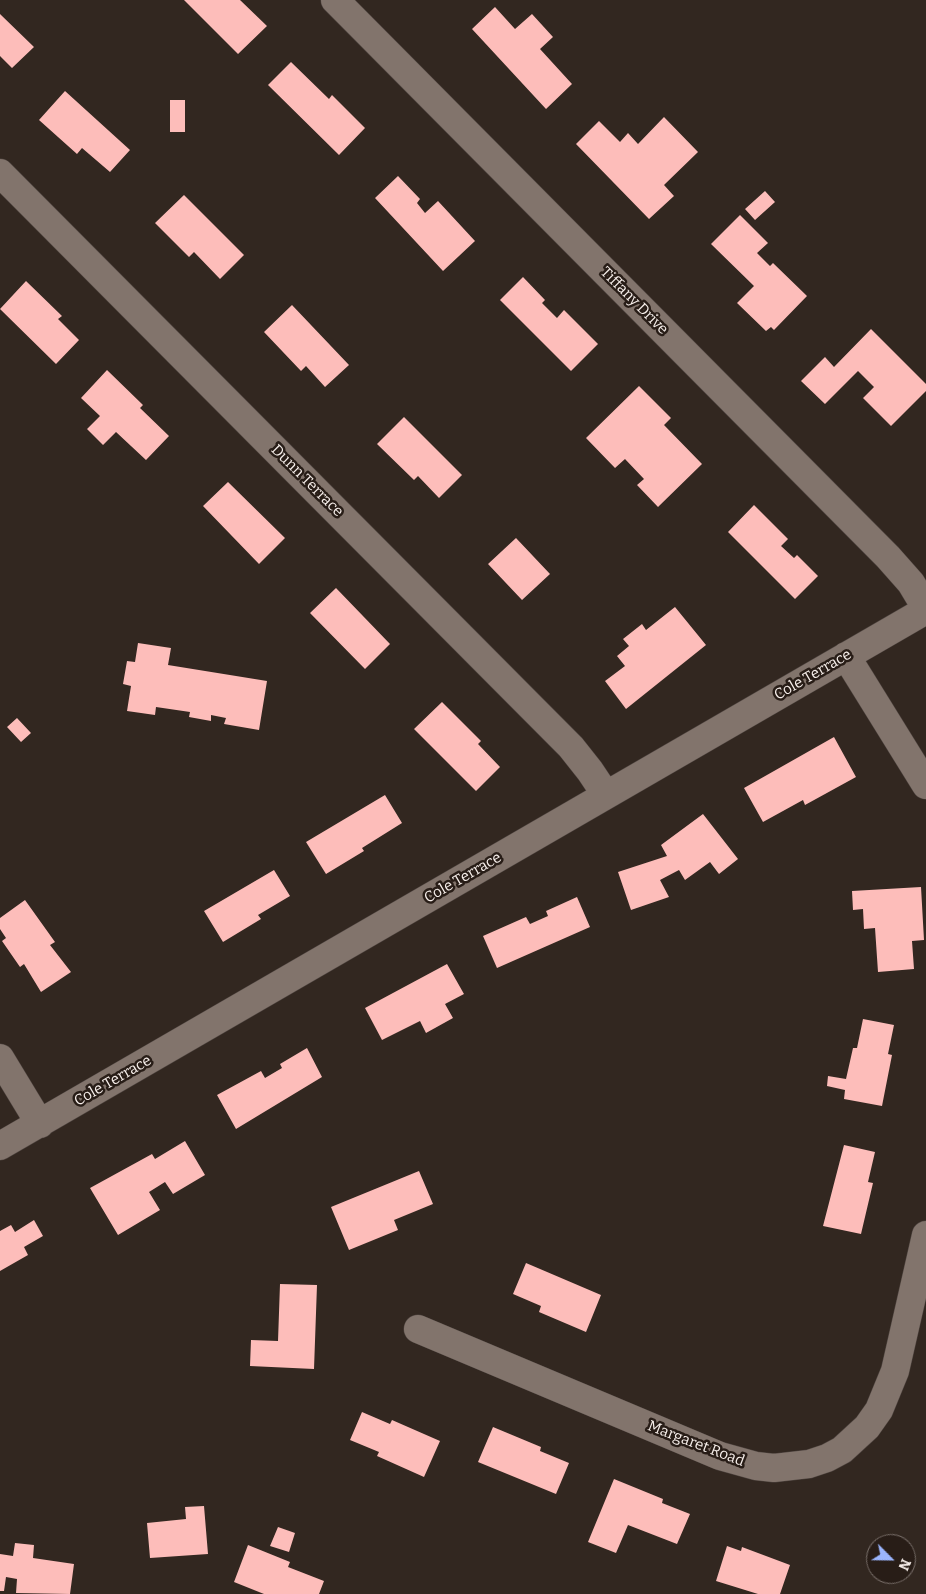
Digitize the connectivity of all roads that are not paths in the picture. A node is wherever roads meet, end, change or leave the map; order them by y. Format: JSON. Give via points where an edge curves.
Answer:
{"nodes":[{"id":1,"x":334,"y":0,"type":"edge"},
{"id":2,"x":0,"y":173,"type":"edge"},
{"id":3,"x":926,"y":609,"type":"edge"},
{"id":4,"x":846,"y":656,"type":"junction"},
{"id":5,"x":926,"y":785,"type":"edge"},
{"id":6,"x":606,"y":795,"type":"junction"},
{"id":7,"x":0,"y":1058,"type":"edge"},
{"id":8,"x":40,"y":1124,"type":"junction"},
{"id":9,"x":0,"y":1146,"type":"edge"},
{"id":10,"x":926,"y":1235,"type":"edge"},
{"id":11,"x":921,"y":1278,"type":"edge"},
{"id":12,"x":418,"y":1329,"type":"dead end"}],
"edges":[{"from":1,"to":3,"type":"street","name":"Tiffany Drive","via":[[888,557],[911,583]]},
{"from":2,"to":6,"type":"street","name":"Dunn Terrace","via":[[571,747]]},
{"from":3,"to":4,"type":"street","name":"Cole Terrace"},
{"from":4,"to":5,"type":"street"},
{"from":4,"to":6,"type":"street","name":"Cole Terrace"},
{"from":6,"to":8,"type":"street","name":"Cole Terrace"},
{"from":7,"to":8,"type":"street"},
{"from":8,"to":9,"type":"street","name":"Cole Terrace"},
{"from":10,"to":11,"type":"street","name":"Margaret Road"},
{"from":11,"to":12,"type":"street","name":"Margaret Road","via":[[895,1371],[879,1410],[867,1427],[842,1450],[827,1458],[791,1467],[756,1466],[720,1456]]}]}
